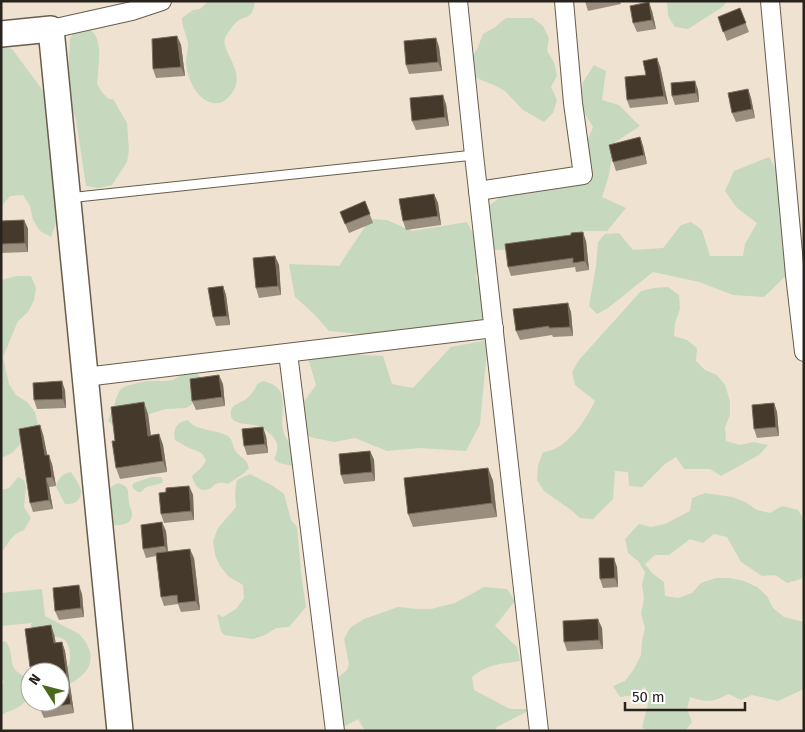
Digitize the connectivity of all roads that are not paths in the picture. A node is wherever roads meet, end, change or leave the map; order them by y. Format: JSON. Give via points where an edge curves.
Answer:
{"nodes":[{"id":1,"x":162,"y":1,"type":"edge"},
{"id":2,"x":458,"y":1,"type":"edge"},
{"id":3,"x":564,"y":1,"type":"edge"},
{"id":4,"x":770,"y":1,"type":"edge"},
{"id":5,"x":51,"y":30,"type":"junction"},
{"id":6,"x":1,"y":34,"type":"edge"},
{"id":7,"x":474,"y":155,"type":"junction"},
{"id":8,"x":478,"y":190,"type":"junction"},
{"id":9,"x":68,"y":198,"type":"junction"},
{"id":10,"x":494,"y":328,"type":"junction"},
{"id":11,"x":288,"y":352,"type":"junction"},
{"id":12,"x":804,"y":352,"type":"edge"},
{"id":13,"x":85,"y":377,"type":"junction"},
{"id":14,"x":120,"y":731,"type":"edge"},
{"id":15,"x":335,"y":731,"type":"edge"},
{"id":16,"x":539,"y":731,"type":"edge"}],
"edges":[{"from":1,"to":5,"type":"street"},
{"from":2,"to":7,"type":"street"},
{"from":3,"to":8,"type":"street","via":[[583,175]]},
{"from":4,"to":12,"type":"street"},
{"from":5,"to":6,"type":"street"},
{"from":5,"to":9,"type":"street"},
{"from":7,"to":8,"type":"street"},
{"from":7,"to":9,"type":"lane"},
{"from":8,"to":10,"type":"street"},
{"from":9,"to":13,"type":"street"},
{"from":10,"to":11,"type":"street"},
{"from":10,"to":16,"type":"street"},
{"from":11,"to":13,"type":"street"},
{"from":11,"to":15,"type":"street"},
{"from":13,"to":14,"type":"street"}]}
